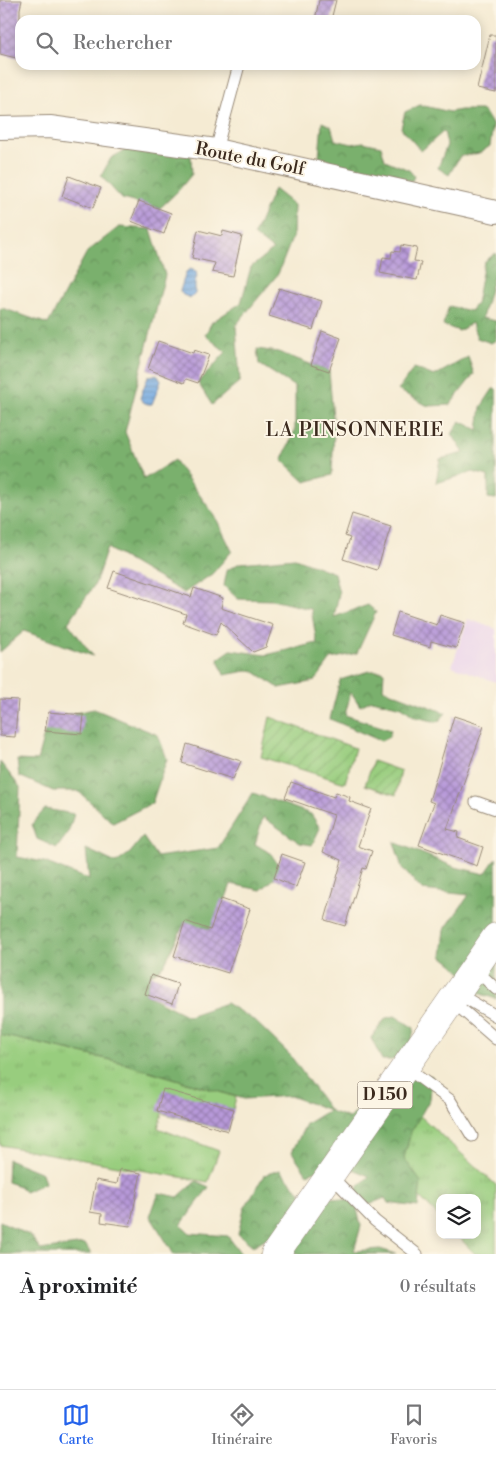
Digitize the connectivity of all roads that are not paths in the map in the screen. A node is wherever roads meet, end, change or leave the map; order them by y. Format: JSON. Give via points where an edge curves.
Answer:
{"nodes":[{"id":1,"x":238,"y":70,"type":"edge"},
{"id":2,"x":0,"y":128,"type":"edge"},
{"id":3,"x":216,"y":150,"type":"junction"},
{"id":4,"x":496,"y":212,"type":"edge"},
{"id":5,"x":476,"y":802,"type":"dead end"},
{"id":6,"x":496,"y":809,"type":"edge"},
{"id":7,"x":496,"y":937,"type":"edge"},
{"id":8,"x":474,"y":968,"type":"junction"},
{"id":9,"x":496,"y":989,"type":"edge"},
{"id":10,"x":454,"y":996,"type":"junction"},
{"id":11,"x":496,"y":1016,"type":"edge"},
{"id":12,"x":496,"y":1039,"type":"edge"},
{"id":13,"x":405,"y":1066,"type":"junction"},
{"id":14,"x":472,"y":1136,"type":"dead end"},
{"id":15,"x":330,"y":1175,"type":"junction"},
{"id":16,"x":275,"y":1254,"type":"edge"},
{"id":17,"x":417,"y":1254,"type":"edge"}],
"edges":[{"from":1,"to":3,"type":"lane"},
{"from":2,"to":3,"type":"street","name":"Route du Golf","via":[[50,127]]},
{"from":3,"to":4,"type":"street","name":"Route du Golf"},
{"from":5,"to":6,"type":"lane"},
{"from":7,"to":8,"type":"main road","number":"D 150"},
{"from":8,"to":9,"type":"lane"},
{"from":8,"to":10,"type":"main road","number":"D 150"},
{"from":10,"to":11,"type":"lane"},
{"from":10,"to":12,"type":"lane"},
{"from":10,"to":13,"type":"main road","number":"D 150"},
{"from":13,"to":14,"type":"lane","via":[[450,1100]]},
{"from":13,"to":15,"type":"main road","number":"D 150"},
{"from":15,"to":16,"type":"main road","number":"D 150"},
{"from":15,"to":17,"type":"lane","via":[[374,1220]]}]}
